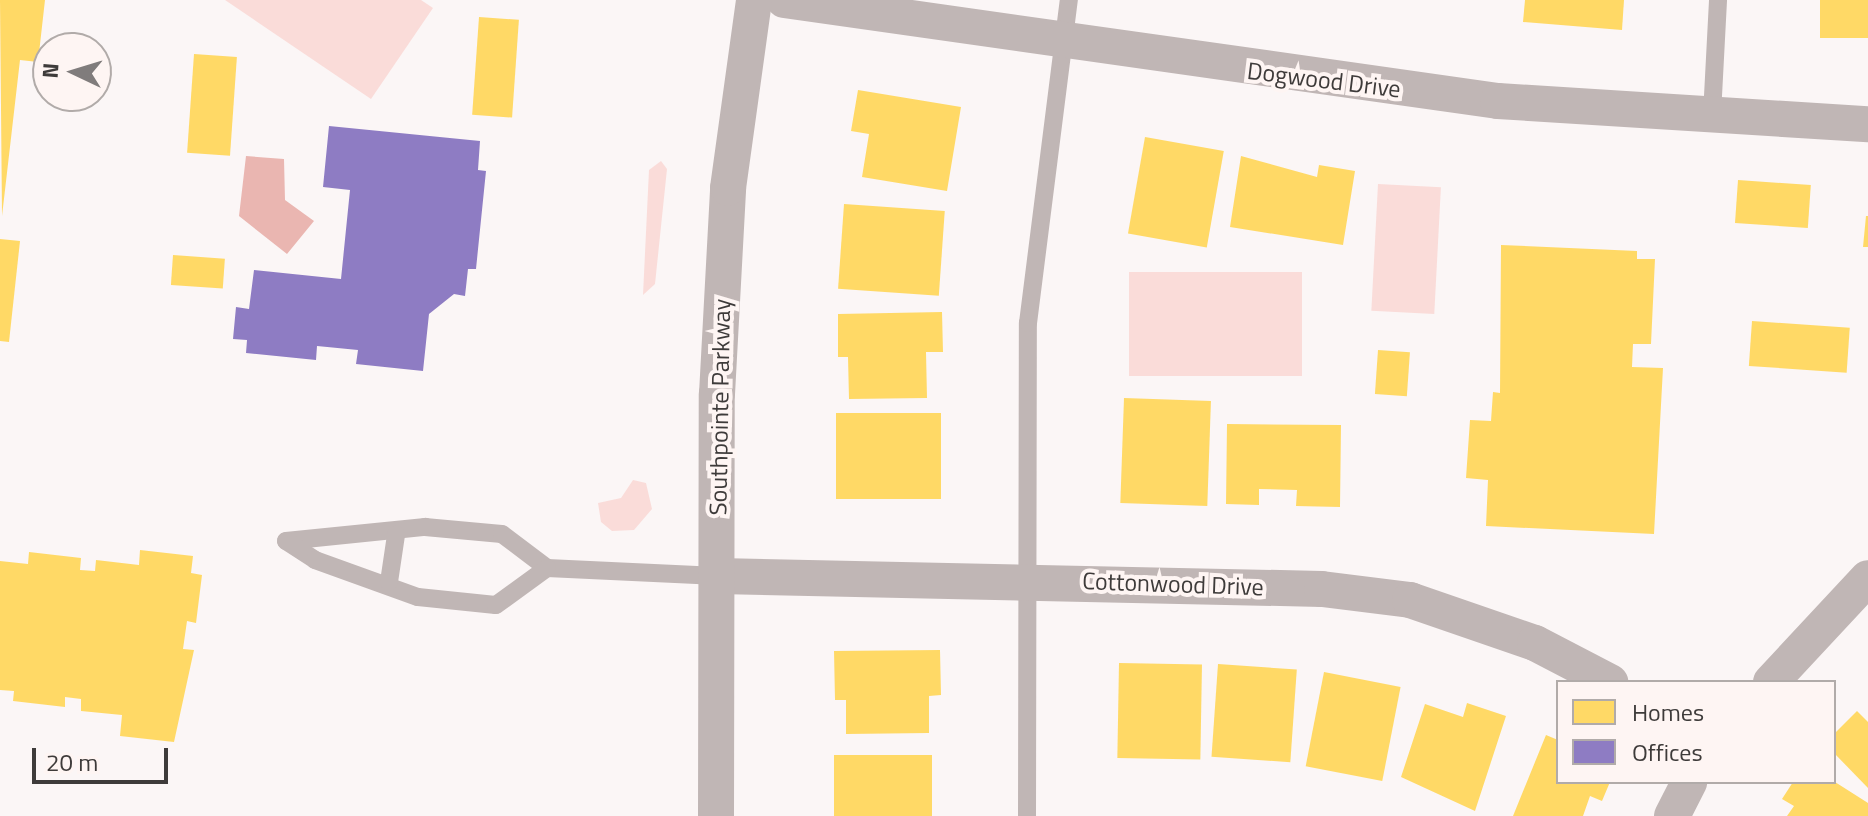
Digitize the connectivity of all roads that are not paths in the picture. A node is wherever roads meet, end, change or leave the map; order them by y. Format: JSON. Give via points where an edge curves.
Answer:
{"nodes":[{"id":1,"x":754,"y":0,"type":"edge"},
{"id":2,"x":784,"y":0,"type":"edge"},
{"id":3,"x":1069,"y":0,"type":"edge"},
{"id":4,"x":1718,"y":0,"type":"edge"},
{"id":5,"x":1062,"y":43,"type":"junction"},
{"id":6,"x":1712,"y":115,"type":"junction"},
{"id":7,"x":1868,"y":124,"type":"edge"},
{"id":8,"x":396,"y":535,"type":"junction"},
{"id":9,"x":547,"y":568,"type":"junction"},
{"id":10,"x":718,"y":576,"type":"junction"},
{"id":11,"x":1868,"y":578,"type":"edge"},
{"id":12,"x":1023,"y":580,"type":"junction"},
{"id":13,"x":389,"y":582,"type":"junction"},
{"id":14,"x":1606,"y":680,"type":"edge"},
{"id":15,"x":1773,"y":680,"type":"edge"},
{"id":16,"x":1688,"y":784,"type":"edge"},
{"id":17,"x":716,"y":816,"type":"edge"},
{"id":18,"x":1027,"y":816,"type":"edge"},
{"id":19,"x":1672,"y":816,"type":"edge"}],
"edges":[{"from":1,"to":10,"type":"street","name":"Southpointe Parkway","via":[[728,188]]},
{"from":2,"to":5,"type":"street","name":"Dogwood Drive"},
{"from":3,"to":5,"type":"lane"},
{"from":4,"to":6,"type":"lane"},
{"from":5,"to":6,"type":"street","name":"Dogwood Drive","via":[[1498,101]]},
{"from":5,"to":12,"type":"lane","via":[[1028,323]]},
{"from":6,"to":7,"type":"street","name":"Dogwood Drive"},
{"from":8,"to":9,"type":"lane","via":[[425,527],[502,534]]},
{"from":8,"to":13,"type":"lane"},
{"from":8,"to":13,"type":"lane","via":[[286,541],[315,560]]},
{"from":9,"to":10,"type":"lane"},
{"from":9,"to":13,"type":"lane","via":[[496,605],[418,597]]},
{"from":10,"to":12,"type":"street","name":"Cottonwood Drive"},
{"from":10,"to":17,"type":"street","name":"Southpointe Parkway"},
{"from":11,"to":15,"type":"street"},
{"from":12,"to":14,"type":"street","name":"Cottonwood Drive","via":[[1322,589],[1410,600],[1535,643]]},
{"from":12,"to":18,"type":"lane"},
{"from":16,"to":19,"type":"street"}]}
